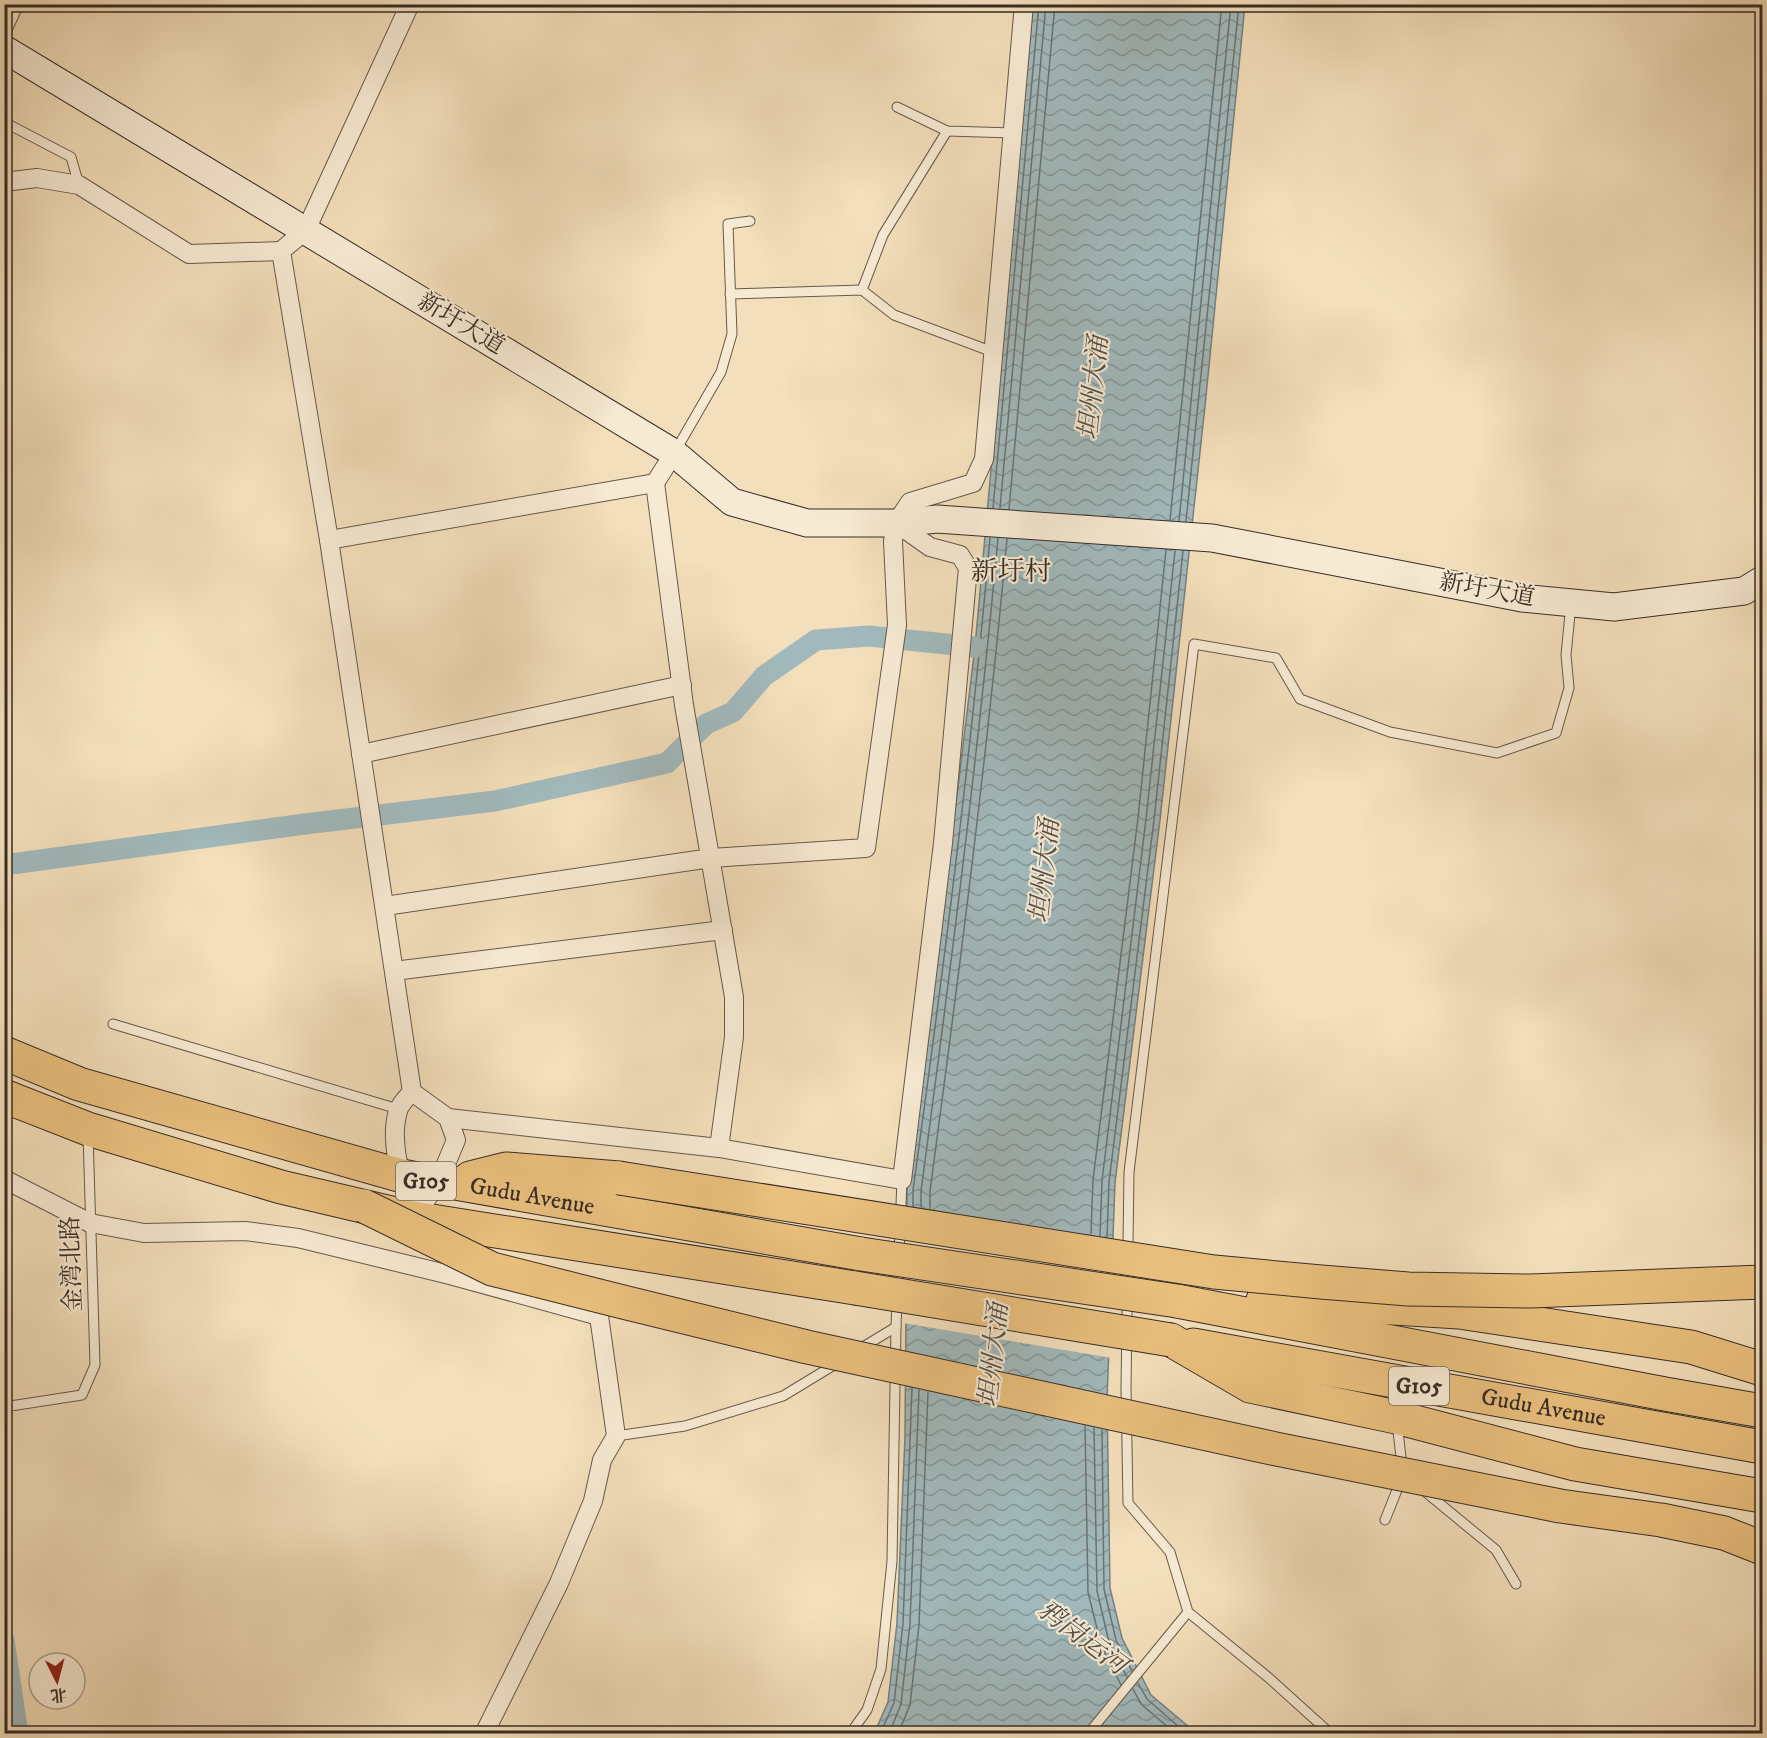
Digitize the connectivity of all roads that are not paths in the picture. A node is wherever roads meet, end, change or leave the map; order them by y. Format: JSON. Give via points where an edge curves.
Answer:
{"nodes":[{"id":1,"x":14,"y":4,"type":"edge"},
{"id":2,"x":410,"y":4,"type":"edge"},
{"id":3,"x":1024,"y":4,"type":"edge"},
{"id":4,"x":4,"y":26,"type":"edge"},
{"id":5,"x":4,"y":49,"type":"edge"},
{"id":6,"x":897,"y":107,"type":"dead end"},
{"id":7,"x":4,"y":122,"type":"edge"},
{"id":8,"x":947,"y":131,"type":"junction"},
{"id":9,"x":1012,"y":133,"type":"junction"},
{"id":10,"x":4,"y":182,"type":"edge"},
{"id":11,"x":79,"y":185,"type":"junction"},
{"id":12,"x":750,"y":221,"type":"dead end"},
{"id":13,"x":306,"y":230,"type":"junction"},
{"id":14,"x":281,"y":251,"type":"junction"},
{"id":15,"x":862,"y":290,"type":"junction"},
{"id":16,"x":730,"y":294,"type":"junction"},
{"id":17,"x":993,"y":352,"type":"junction"},
{"id":18,"x":674,"y":453,"type":"junction"},
{"id":19,"x":655,"y":483,"type":"junction"},
{"id":20,"x":896,"y":524,"type":"junction"},
{"id":21,"x":329,"y":540,"type":"junction"},
{"id":22,"x":1762,"y":580,"type":"edge"},
{"id":23,"x":1571,"y":603,"type":"junction"},
{"id":24,"x":681,"y":685,"type":"junction"},
{"id":25,"x":361,"y":754,"type":"junction"},
{"id":26,"x":711,"y":858,"type":"junction"},
{"id":27,"x":385,"y":906,"type":"junction"},
{"id":28,"x":723,"y":930,"type":"junction"},
{"id":29,"x":394,"y":971,"type":"junction"},
{"id":30,"x":113,"y":1024,"type":"dead end"},
{"id":31,"x":4,"y":1053,"type":"edge"},
{"id":32,"x":412,"y":1092,"type":"junction"},
{"id":33,"x":4,"y":1096,"type":"edge"},
{"id":34,"x":398,"y":1109,"type":"junction"},
{"id":35,"x":448,"y":1118,"type":"junction"},
{"id":36,"x":88,"y":1129,"type":"junction"},
{"id":37,"x":719,"y":1148,"type":"junction"},
{"id":38,"x":402,"y":1176,"type":"junction"},
{"id":39,"x":4,"y":1179,"type":"edge"},
{"id":40,"x":902,"y":1180,"type":"junction"},
{"id":41,"x":447,"y":1183,"type":"junction"},
{"id":42,"x":364,"y":1206,"type":"junction"},
{"id":43,"x":413,"y":1218,"type":"junction"},
{"id":44,"x":90,"y":1223,"type":"junction"},
{"id":45,"x":1762,"y":1282,"type":"edge"},
{"id":46,"x":1177,"y":1301,"type":"junction"},
{"id":47,"x":897,"y":1327,"type":"junction"},
{"id":48,"x":1171,"y":1341,"type":"junction"},
{"id":49,"x":1759,"y":1366,"type":"edge"},
{"id":50,"x":4,"y":1407,"type":"edge"},
{"id":51,"x":1762,"y":1411,"type":"edge"},
{"id":52,"x":1396,"y":1417,"type":"junction"},
{"id":53,"x":616,"y":1436,"type":"junction"},
{"id":54,"x":1762,"y":1447,"type":"edge"},
{"id":55,"x":1403,"y":1474,"type":"junction"},
{"id":56,"x":1758,"y":1494,"type":"edge"},
{"id":57,"x":1385,"y":1520,"type":"dead end"},
{"id":58,"x":1762,"y":1548,"type":"edge"},
{"id":59,"x":1516,"y":1584,"type":"dead end"},
{"id":60,"x":1188,"y":1612,"type":"junction"},
{"id":61,"x":484,"y":1734,"type":"edge"},
{"id":62,"x":850,"y":1734,"type":"edge"},
{"id":63,"x":1088,"y":1734,"type":"edge"},
{"id":64,"x":1331,"y":1734,"type":"edge"}],
"edges":[{"from":1,"to":4,"type":"street"},
{"from":2,"to":13,"type":"street"},
{"from":3,"to":9,"type":"street"},
{"from":5,"to":13,"type":"street","name":"新圩大道"},
{"from":6,"to":8,"type":"lane"},
{"from":7,"to":11,"type":"lane","via":[[71,157]]},
{"from":8,"to":9,"type":"lane"},
{"from":8,"to":15,"type":"lane","via":[[883,235]]},
{"from":9,"to":17,"type":"street"},
{"from":10,"to":11,"type":"street","via":[[37,178]]},
{"from":11,"to":14,"type":"street","via":[[189,254]]},
{"from":12,"to":16,"type":"lane","via":[[728,224]]},
{"from":13,"to":14,"type":"street"},
{"from":13,"to":18,"type":"street","name":"新圩大道"},
{"from":14,"to":21,"type":"street"},
{"from":15,"to":16,"type":"lane"},
{"from":15,"to":17,"type":"lane","via":[[894,315]]},
{"from":16,"to":18,"type":"lane","via":[[732,334],[721,372]]},
{"from":17,"to":20,"type":"street","via":[[984,459],[973,483],[910,502]]},
{"from":18,"to":19,"type":"street"},
{"from":18,"to":20,"type":"street","name":"新圩大道","via":[[732,502],[807,523]]},
{"from":19,"to":21,"type":"street"},
{"from":19,"to":24,"type":"street"},
{"from":20,"to":23,"type":"street","name":"新圩大道","via":[[937,519],[1212,538],[1522,598]]},
{"from":20,"to":26,"type":"street","via":[[893,541],[897,625],[866,848]]},
{"from":20,"to":40,"type":"street","via":[[930,547],[960,555],[968,567],[943,843]]},
{"from":21,"to":25,"type":"street"},
{"from":22,"to":23,"type":"street","name":"新圩大道","via":[[1744,591],[1614,607]]},
{"from":23,"to":60,"type":"lane","via":[[1566,655],[1569,688],[1556,733],[1497,753],[1380,729],[1300,699],[1276,658],[1194,644],[1129,1172],[1126,1389],[1128,1503],[1170,1552]]},
{"from":24,"to":25,"type":"street"},
{"from":24,"to":26,"type":"street"},
{"from":25,"to":27,"type":"street"},
{"from":26,"to":27,"type":"street"},
{"from":26,"to":28,"type":"street"},
{"from":27,"to":29,"type":"street"},
{"from":28,"to":29,"type":"street"},
{"from":28,"to":37,"type":"street","via":[[734,997],[734,1037]]},
{"from":29,"to":32,"type":"street"},
{"from":30,"to":34,"type":"lane"},
{"from":31,"to":38,"type":"highway","name":"Gudu Avenue","number":"G105","via":[[78,1084]]},
{"from":32,"to":34,"type":"street"},
{"from":32,"to":35,"type":"street"},
{"from":33,"to":36,"type":"highway","name":"Gudu Avenue","number":"G105"},
{"from":34,"to":38,"type":"street","via":[[395,1138]]},
{"from":35,"to":37,"type":"street"},
{"from":35,"to":41,"type":"street","via":[[456,1140]]},
{"from":36,"to":42,"type":"highway","name":"Gudu Avenue","number":"G105","via":[[281,1187]]},
{"from":36,"to":44,"type":"lane","name":"金湾北路"},
{"from":37,"to":40,"type":"street"},
{"from":38,"to":41,"type":"highway","name":"Gudu Avenue","number":"G105"},
{"from":38,"to":43,"type":"street"},
{"from":39,"to":44,"type":"street"},
{"from":40,"to":47,"type":"lane"},
{"from":41,"to":43,"type":"street"},
{"from":41,"to":45,"type":"highway","bridge":true,"via":[[506,1168],[620,1178],[1214,1272],[1408,1289],[1531,1291]]},
{"from":41,"to":46,"type":"highway","name":"Gudu Avenue","number":"G105","bridge":true,"via":[[861,1254]]},
{"from":42,"to":43,"type":"highway","name":"Gudu Avenue","number":"G105"},
{"from":42,"to":58,"type":"highway","bridge":true,"via":[[492,1269],[623,1302],[807,1347],[1287,1452],[1724,1533]]},
{"from":43,"to":48,"type":"highway","name":"Gudu Avenue","number":"G105","bridge":true},
{"from":44,"to":50,"type":"lane","name":"金湾北路","via":[[94,1365],[82,1395]]},
{"from":44,"to":53,"type":"street","via":[[144,1233],[245,1232],[298,1238],[598,1316]]},
{"from":46,"to":49,"type":"highway","via":[[1219,1297],[1459,1312],[1691,1347]]},
{"from":46,"to":51,"type":"highway","name":"Gudu Avenue","number":"G105"},
{"from":47,"to":53,"type":"lane","via":[[783,1396],[685,1426]]},
{"from":47,"to":62,"type":"lane","via":[[892,1561],[880,1669],[867,1710]]},
{"from":48,"to":52,"type":"highway","via":[[1250,1386]]},
{"from":48,"to":54,"type":"highway","name":"Gudu Avenue","number":"G105"},
{"from":52,"to":55,"type":"lane"},
{"from":52,"to":56,"type":"highway","via":[[1575,1464]]},
{"from":53,"to":61,"type":"street","via":[[602,1460],[593,1501],[559,1583]]},
{"from":55,"to":57,"type":"lane"},
{"from":55,"to":59,"type":"lane","via":[[1496,1550]]},
{"from":60,"to":63,"type":"lane"},
{"from":60,"to":64,"type":"lane"}]}
